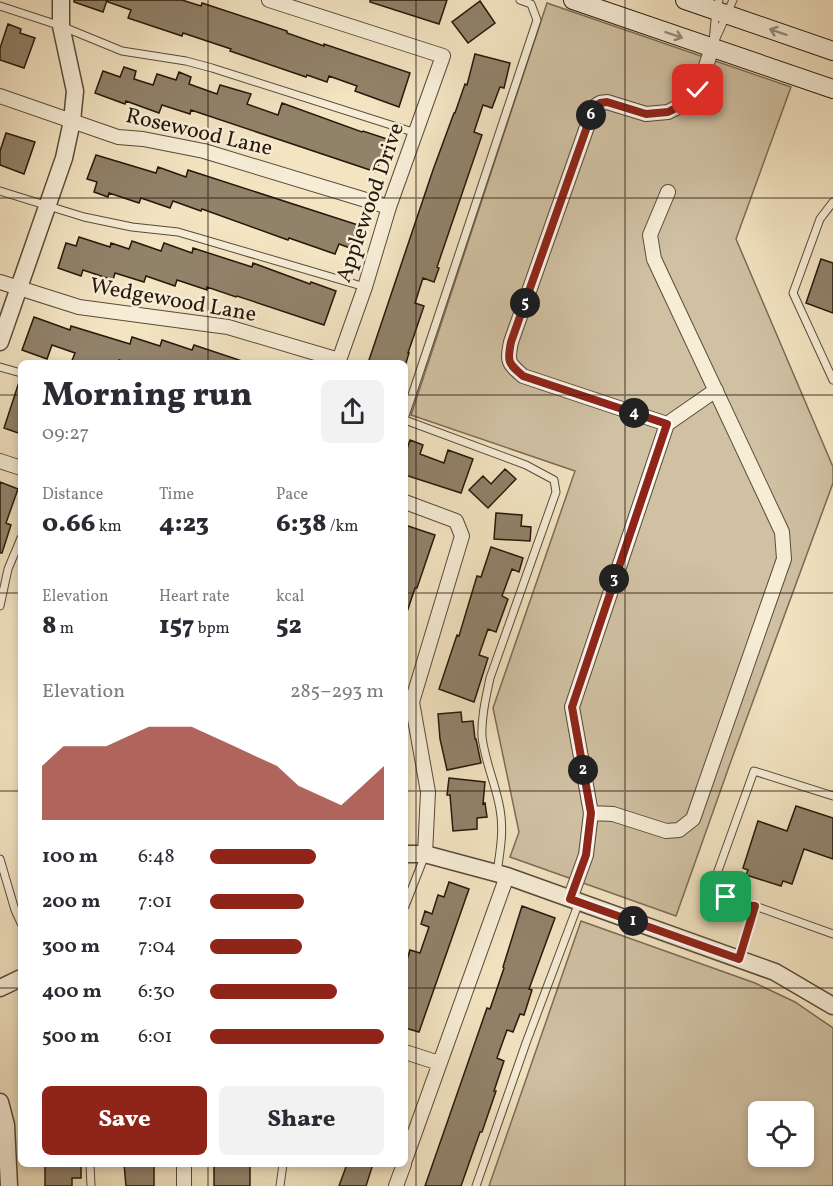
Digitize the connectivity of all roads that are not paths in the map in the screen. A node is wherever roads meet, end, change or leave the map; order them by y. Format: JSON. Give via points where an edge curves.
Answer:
{"nodes":[{"id":1,"x":61,"y":0,"type":"edge"},
{"id":2,"x":269,"y":0,"type":"edge"},
{"id":3,"x":520,"y":0,"type":"edge"},
{"id":4,"x":573,"y":0,"type":"edge"},
{"id":5,"x":685,"y":0,"type":"edge"},
{"id":6,"x":0,"y":6,"type":"edge"},
{"id":7,"x":724,"y":6,"type":"edge"},
{"id":8,"x":61,"y":26,"type":"junction"},
{"id":9,"x":712,"y":48,"type":"junction"},
{"id":10,"x":833,"y":51,"type":"edge"},
{"id":11,"x":833,"y":89,"type":"edge"},
{"id":12,"x":0,"y":96,"type":"edge"},
{"id":13,"x":72,"y":120,"type":"junction"},
{"id":14,"x":416,"y":133,"type":"junction"},
{"id":15,"x":0,"y":191,"type":"edge"},
{"id":16,"x":668,"y":192,"type":"dead end"},
{"id":17,"x":833,"y":202,"type":"edge"},
{"id":18,"x":48,"y":206,"type":"junction"},
{"id":19,"x":389,"y":207,"type":"junction"},
{"id":20,"x":0,"y":282,"type":"edge"},
{"id":21,"x":364,"y":287,"type":"junction"},
{"id":22,"x":19,"y":289,"type":"junction"},
{"id":23,"x":0,"y":342,"type":"edge"},
{"id":24,"x":332,"y":360,"type":"edge"},
{"id":25,"x":339,"y":360,"type":"edge"},
{"id":26,"x":0,"y":367,"type":"edge"},
{"id":27,"x":18,"y":372,"type":"edge"},
{"id":28,"x":833,"y":380,"type":"edge"},
{"id":29,"x":716,"y":390,"type":"junction"},
{"id":30,"x":408,"y":407,"type":"edge"},
{"id":31,"x":408,"y":421,"type":"edge"},
{"id":32,"x":667,"y":424,"type":"junction"},
{"id":33,"x":0,"y":461,"type":"edge"},
{"id":34,"x":18,"y":467,"type":"edge"},
{"id":35,"x":408,"y":503,"type":"edge"},
{"id":36,"x":18,"y":545,"type":"edge"},
{"id":37,"x":0,"y":606,"type":"edge"},
{"id":38,"x":833,"y":796,"type":"edge"},
{"id":39,"x":591,"y":813,"type":"junction"},
{"id":40,"x":408,"y":854,"type":"edge"},
{"id":41,"x":425,"y":854,"type":"junction"},
{"id":42,"x":0,"y":859,"type":"edge"},
{"id":43,"x":502,"y":874,"type":"junction"},
{"id":44,"x":408,"y":898,"type":"edge"},
{"id":45,"x":574,"y":900,"type":"junction"},
{"id":46,"x":755,"y":906,"type":"junction"},
{"id":47,"x":18,"y":916,"type":"edge"},
{"id":48,"x":833,"y":934,"type":"edge"},
{"id":49,"x":739,"y":959,"type":"junction"},
{"id":50,"x":18,"y":979,"type":"edge"},
{"id":51,"x":0,"y":988,"type":"edge"},
{"id":52,"x":833,"y":1006,"type":"edge"},
{"id":53,"x":408,"y":1054,"type":"edge"},
{"id":54,"x":439,"y":1064,"type":"junction"},
{"id":55,"x":0,"y":1102,"type":"edge"},
{"id":56,"x":408,"y":1151,"type":"edge"},
{"id":57,"x":90,"y":1167,"type":"edge"},
{"id":58,"x":184,"y":1167,"type":"edge"},
{"id":59,"x":283,"y":1167,"type":"edge"},
{"id":60,"x":402,"y":1167,"type":"edge"},
{"id":61,"x":9,"y":1186,"type":"edge"},
{"id":62,"x":92,"y":1186,"type":"edge"},
{"id":63,"x":184,"y":1186,"type":"edge"},
{"id":64,"x":280,"y":1186,"type":"edge"},
{"id":65,"x":396,"y":1186,"type":"edge"},
{"id":66,"x":476,"y":1186,"type":"edge"}],
"edges":[{"from":1,"to":8,"type":"street"},
{"from":2,"to":14,"type":"street","name":"Applewood Drive","via":[[443,56]]},
{"from":3,"to":30,"type":"lane","via":[[531,4],[537,20]]},
{"from":4,"to":9,"type":"main road","one_way":true},
{"from":5,"to":7,"type":"main road"},
{"from":6,"to":8,"type":"lane"},
{"from":7,"to":9,"type":"lane"},
{"from":7,"to":9,"type":"lane"},
{"from":10,"to":7,"type":"main road","one_way":true},
{"from":8,"to":13,"type":"street","via":[[75,91]]},
{"from":8,"to":14,"type":"lane","via":[[122,51],[212,68]]},
{"from":9,"to":11,"type":"main road"},
{"from":9,"to":32,"type":"street","via":[[698,90],[688,102],[668,112],[646,114],[607,102],[594,107],[508,357],[523,376]]},
{"from":12,"to":13,"type":"street","name":"Rosewood Lane"},
{"from":13,"to":18,"type":"street"},
{"from":13,"to":19,"type":"street","name":"Rosewood Lane","via":[[118,137],[204,151]]},
{"from":14,"to":19,"type":"street","name":"Applewood Drive"},
{"from":15,"to":18,"type":"lane"},
{"from":16,"to":29,"type":"street","via":[[650,235],[654,259]]},
{"from":17,"to":28,"type":"lane","via":[[820,219],[793,293]]},
{"from":18,"to":21,"type":"lane","via":[[132,227],[178,232]]},
{"from":18,"to":22,"type":"street"},
{"from":19,"to":21,"type":"street","name":"Applewood Drive"},
{"from":20,"to":22,"type":"street","name":"Wedgewood Lane"},
{"from":21,"to":25,"type":"street","name":"Applewood Drive"},
{"from":22,"to":23,"type":"street"},
{"from":22,"to":24,"type":"street","name":"Wedgewood Lane","via":[[79,307],[228,327]]},
{"from":26,"to":27,"type":"lane"},
{"from":29,"to":32,"type":"street"},
{"from":29,"to":39,"type":"street","via":[[782,532],[784,559],[693,819],[679,831],[666,831],[613,814]]},
{"from":31,"to":43,"type":"lane","via":[[526,465],[554,480],[556,492],[490,678],[483,710],[482,737],[500,810]]},
{"from":32,"to":39,"type":"street","via":[[572,707]]},
{"from":33,"to":34,"type":"street"},
{"from":35,"to":41,"type":"street","via":[[456,521],[462,536],[412,702],[428,792]]},
{"from":36,"to":37,"type":"lane"},
{"from":38,"to":46,"type":"lane","via":[[754,771],[715,879],[726,897]]},
{"from":39,"to":45,"type":"street","via":[[586,855]]},
{"from":40,"to":41,"type":"street"},
{"from":41,"to":43,"type":"street"},
{"from":41,"to":44,"type":"lane"},
{"from":42,"to":47,"type":"lane"},
{"from":43,"to":45,"type":"street"},
{"from":43,"to":54,"type":"street"},
{"from":45,"to":49,"type":"street"},
{"from":45,"to":66,"type":"lane"},
{"from":46,"to":48,"type":"lane"},
{"from":46,"to":49,"type":"lane"},
{"from":49,"to":52,"type":"street","via":[[775,972]]},
{"from":50,"to":51,"type":"street"},
{"from":53,"to":54,"type":"street"},
{"from":54,"to":56,"type":"street"},
{"from":55,"to":61,"type":"street","via":[[6,1125]]},
{"from":57,"to":62,"type":"lane"},
{"from":58,"to":63,"type":"street"},
{"from":59,"to":64,"type":"lane"},
{"from":60,"to":65,"type":"street"}]}
